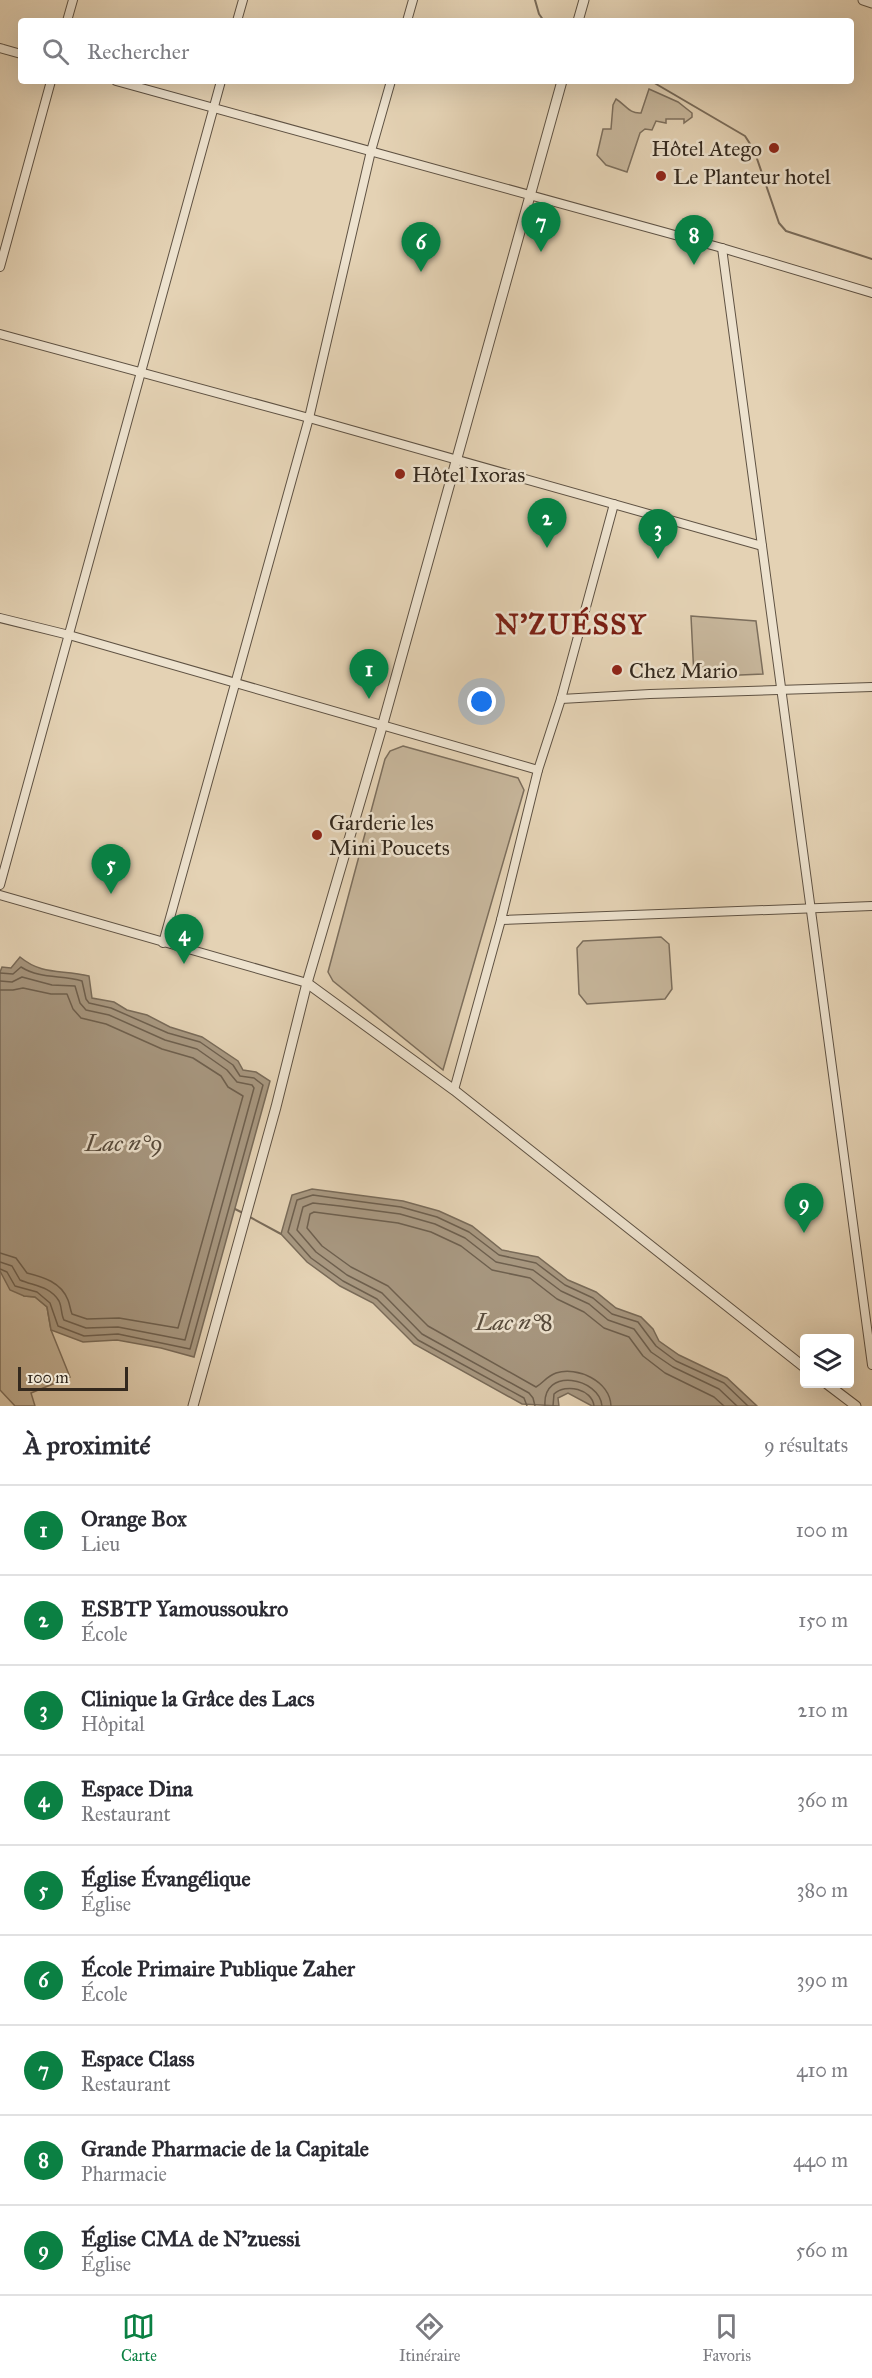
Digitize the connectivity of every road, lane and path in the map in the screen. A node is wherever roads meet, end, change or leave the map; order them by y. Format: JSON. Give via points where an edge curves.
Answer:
{"nodes":[{"id":1,"x":73,"y":0,"type":"edge"},
{"id":2,"x":243,"y":0,"type":"edge"},
{"id":3,"x":413,"y":0,"type":"edge"},
{"id":4,"x":584,"y":0,"type":"edge"},
{"id":5,"x":863,"y":0,"type":"edge"},
{"id":6,"x":872,"y":3,"type":"edge"},
{"id":7,"x":68,"y":18,"type":"edge"},
{"id":8,"x":238,"y":18,"type":"edge"},
{"id":9,"x":408,"y":18,"type":"edge"},
{"id":10,"x":579,"y":18,"type":"edge"},
{"id":11,"x":0,"y":48,"type":"edge"},
{"id":12,"x":18,"y":53,"type":"edge"},
{"id":13,"x":50,"y":84,"type":"edge"},
{"id":14,"x":127,"y":84,"type":"edge"},
{"id":15,"x":220,"y":84,"type":"edge"},
{"id":16,"x":390,"y":84,"type":"edge"},
{"id":17,"x":561,"y":84,"type":"edge"},
{"id":18,"x":213,"y":109,"type":"junction"},
{"id":19,"x":371,"y":151,"type":"junction"},
{"id":20,"x":531,"y":195,"type":"junction"},
{"id":21,"x":722,"y":248,"type":"junction"},
{"id":22,"x":0,"y":267,"type":"edge"},
{"id":23,"x":872,"y":293,"type":"edge"},
{"id":24,"x":0,"y":334,"type":"edge"},
{"id":25,"x":141,"y":371,"type":"junction"},
{"id":26,"x":309,"y":418,"type":"junction"},
{"id":27,"x":456,"y":459,"type":"junction"},
{"id":28,"x":614,"y":504,"type":"junction"},
{"id":29,"x":762,"y":546,"type":"junction"},
{"id":30,"x":0,"y":618,"type":"edge"},
{"id":31,"x":69,"y":635,"type":"junction"},
{"id":32,"x":235,"y":684,"type":"junction"},
{"id":33,"x":872,"y":687,"type":"edge"},
{"id":34,"x":782,"y":691,"type":"junction"},
{"id":35,"x":561,"y":699,"type":"junction"},
{"id":36,"x":382,"y":727,"type":"junction"},
{"id":37,"x":538,"y":770,"type":"junction"},
{"id":38,"x":0,"y":885,"type":"edge"},
{"id":39,"x":0,"y":895,"type":"edge"},
{"id":40,"x":872,"y":906,"type":"edge"},
{"id":41,"x":811,"y":908,"type":"junction"},
{"id":42,"x":501,"y":920,"type":"junction"},
{"id":43,"x":163,"y":943,"type":"junction"},
{"id":44,"x":307,"y":983,"type":"junction"},
{"id":45,"x":454,"y":1090,"type":"junction"},
{"id":46,"x":800,"y":1364,"type":"edge"},
{"id":47,"x":872,"y":1365,"type":"edge"},
{"id":48,"x":833,"y":1388,"type":"edge"},
{"id":49,"x":193,"y":1406,"type":"edge"},
{"id":50,"x":856,"y":1406,"type":"edge"}],
"edges":[{"from":1,"to":7,"type":"street"},
{"from":2,"to":8,"type":"street"},
{"from":3,"to":9,"type":"street"},
{"from":4,"to":10,"type":"street"},
{"from":5,"to":6,"type":"street"},
{"from":11,"to":12,"type":"street"},
{"from":13,"to":22,"type":"street"},
{"from":14,"to":18,"type":"street"},
{"from":15,"to":18,"type":"street"},
{"from":16,"to":19,"type":"street"},
{"from":17,"to":20,"type":"street"},
{"from":18,"to":19,"type":"street"},
{"from":18,"to":25,"type":"street"},
{"from":19,"to":20,"type":"street"},
{"from":19,"to":26,"type":"street"},
{"from":20,"to":21,"type":"street"},
{"from":20,"to":27,"type":"street"},
{"from":21,"to":23,"type":"street"},
{"from":21,"to":29,"type":"street"},
{"from":24,"to":25,"type":"street"},
{"from":25,"to":26,"type":"street"},
{"from":25,"to":31,"type":"street"},
{"from":26,"to":27,"type":"street"},
{"from":26,"to":32,"type":"street"},
{"from":27,"to":28,"type":"street"},
{"from":27,"to":36,"type":"street"},
{"from":28,"to":29,"type":"street"},
{"from":28,"to":35,"type":"street"},
{"from":29,"to":34,"type":"street"},
{"from":30,"to":31,"type":"street"},
{"from":31,"to":32,"type":"street"},
{"from":31,"to":38,"type":"street"},
{"from":32,"to":36,"type":"street"},
{"from":32,"to":43,"type":"street"},
{"from":33,"to":34,"type":"street"},
{"from":34,"to":35,"type":"street"},
{"from":34,"to":41,"type":"street"},
{"from":35,"to":37,"type":"street"},
{"from":36,"to":37,"type":"street"},
{"from":36,"to":44,"type":"street"},
{"from":37,"to":42,"type":"street"},
{"from":39,"to":43,"type":"street"},
{"from":40,"to":41,"type":"street"},
{"from":41,"to":42,"type":"street"},
{"from":41,"to":47,"type":"street"},
{"from":42,"to":45,"type":"street"},
{"from":43,"to":44,"type":"street"},
{"from":44,"to":45,"type":"street"},
{"from":44,"to":49,"type":"street"},
{"from":45,"to":46,"type":"street"},
{"from":48,"to":50,"type":"street"}]}
